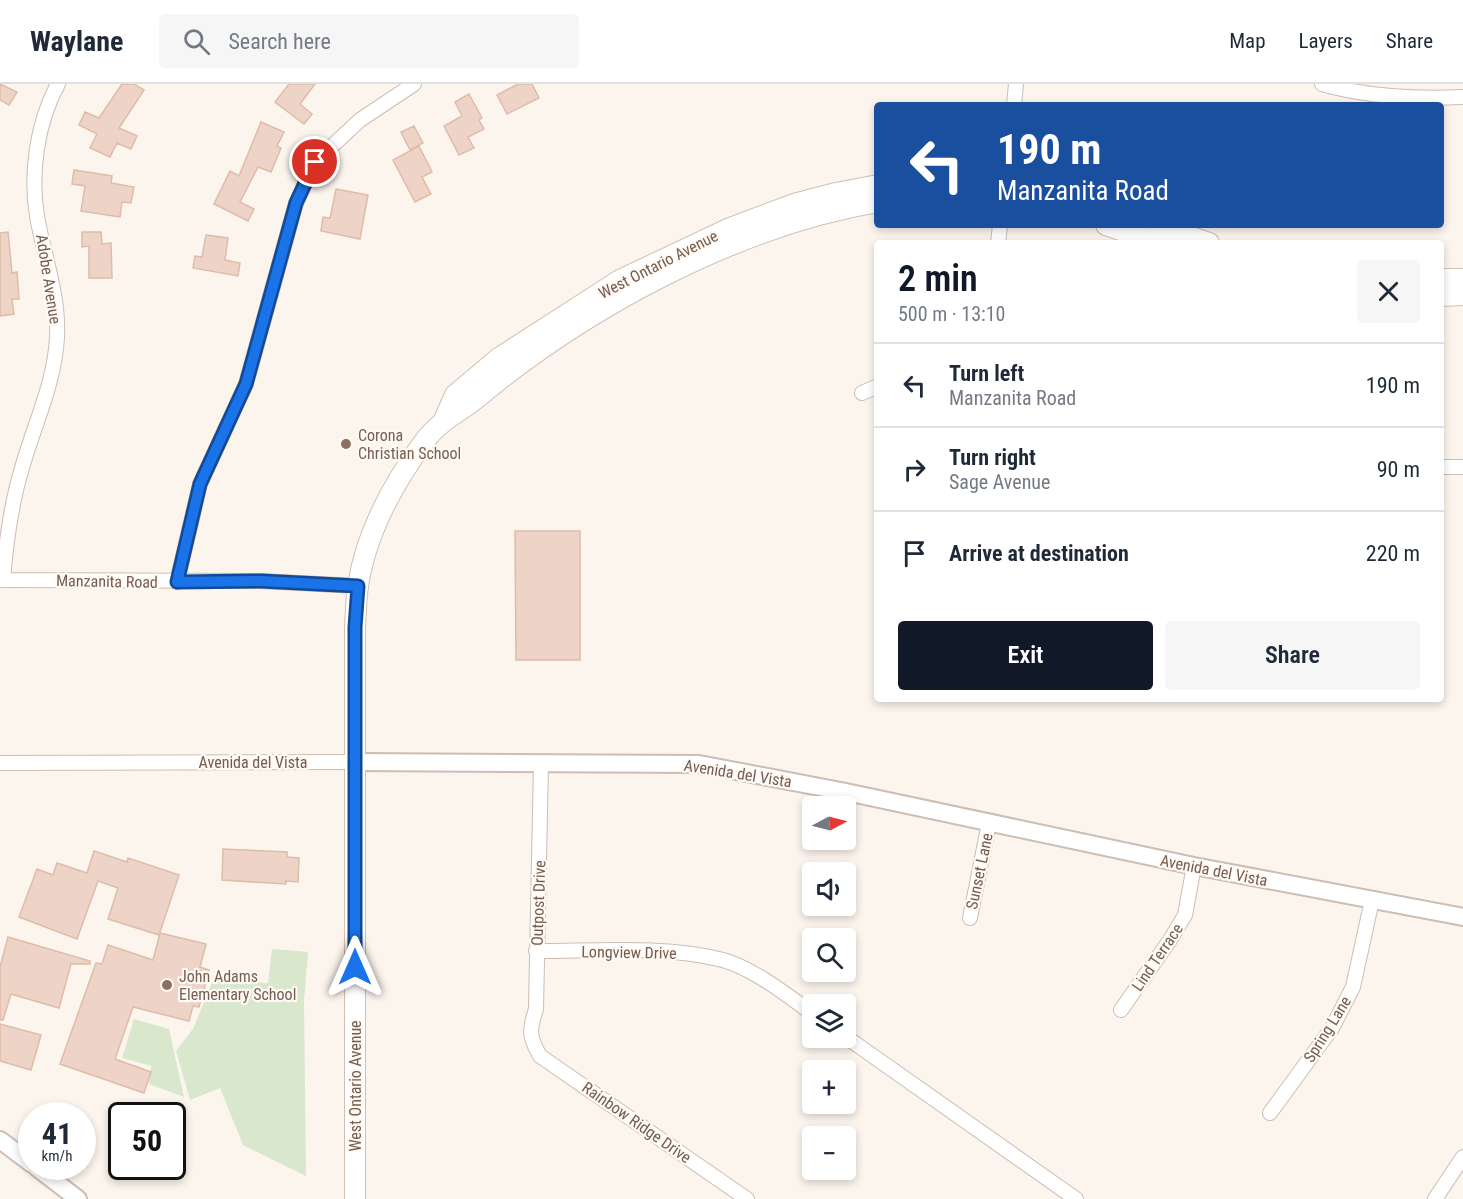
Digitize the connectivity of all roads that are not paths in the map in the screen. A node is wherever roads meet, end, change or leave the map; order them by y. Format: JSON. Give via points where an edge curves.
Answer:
{"nodes":[{"id":1,"x":58,"y":84,"type":"edge"},
{"id":2,"x":414,"y":84,"type":"edge"},
{"id":3,"x":1016,"y":84,"type":"edge"},
{"id":4,"x":1325,"y":85,"type":"edge"},
{"id":5,"x":1463,"y":97,"type":"edge"},
{"id":6,"x":1014,"y":102,"type":"edge"},
{"id":7,"x":874,"y":186,"type":"edge"},
{"id":8,"x":874,"y":203,"type":"edge"},
{"id":9,"x":1115,"y":228,"type":"edge"},
{"id":10,"x":1165,"y":228,"type":"edge"},
{"id":11,"x":1149,"y":240,"type":"edge"},
{"id":12,"x":1200,"y":240,"type":"edge"},
{"id":13,"x":1444,"y":279,"type":"edge"},
{"id":14,"x":1463,"y":279,"type":"edge"},
{"id":15,"x":1463,"y":295,"type":"edge"},
{"id":16,"x":1444,"y":296,"type":"edge"},
{"id":17,"x":874,"y":388,"type":"edge"},
{"id":18,"x":862,"y":393,"type":"dead end"},
{"id":19,"x":444,"y":420,"type":"junction"},
{"id":20,"x":1444,"y":466,"type":"edge"},
{"id":21,"x":1463,"y":467,"type":"edge"},
{"id":22,"x":2,"y":580,"type":"edge"},
{"id":23,"x":177,"y":582,"type":"junction"},
{"id":24,"x":358,"y":586,"type":"junction"},
{"id":25,"x":355,"y":762,"type":"junction"},
{"id":26,"x":0,"y":763,"type":"edge"},
{"id":27,"x":541,"y":763,"type":"junction"},
{"id":28,"x":989,"y":824,"type":"junction"},
{"id":29,"x":1194,"y":866,"type":"junction"},
{"id":30,"x":1372,"y":900,"type":"junction"},
{"id":31,"x":1463,"y":917,"type":"edge"},
{"id":32,"x":970,"y":918,"type":"dead end"},
{"id":33,"x":536,"y":951,"type":"junction"},
{"id":34,"x":802,"y":1006,"type":"edge"},
{"id":35,"x":1121,"y":1010,"type":"dead end"},
{"id":36,"x":531,"y":1041,"type":"joint"},
{"id":37,"x":856,"y":1044,"type":"edge"},
{"id":38,"x":1270,"y":1113,"type":"dead end"},
{"id":39,"x":0,"y":1140,"type":"edge"},
{"id":40,"x":18,"y":1154,"type":"edge"},
{"id":41,"x":1463,"y":1157,"type":"edge"},
{"id":42,"x":53,"y":1180,"type":"edge"},
{"id":43,"x":78,"y":1199,"type":"edge"},
{"id":44,"x":355,"y":1199,"type":"edge"},
{"id":45,"x":747,"y":1199,"type":"edge"},
{"id":46,"x":1076,"y":1199,"type":"edge"},
{"id":47,"x":1434,"y":1199,"type":"edge"}],
"edges":[{"from":1,"to":22,"type":"street","name":"Adobe Avenue","via":[[49,99],[38,140],[36,178],[37,215],[58,313],[57,340],[54,366],[21,471]]},
{"from":2,"to":23,"type":"street","via":[[360,120],[315,162],[296,203],[246,384],[200,484]]},
{"from":3,"to":6,"type":"street"},
{"from":4,"to":5,"type":"street","via":[[1420,99]]},
{"from":7,"to":19,"type":"main road","name":"West Ontario Avenue","via":[[794,204],[729,228],[620,279],[499,358],[455,395]]},
{"from":8,"to":19,"type":"main road","name":"West Ontario Avenue","via":[[799,220],[736,243],[628,294]]},
{"from":9,"to":11,"type":"main road"},
{"from":10,"to":12,"type":"main road"},
{"from":13,"to":14,"type":"main road"},
{"from":15,"to":16,"type":"main road"},
{"from":17,"to":18,"type":"street"},
{"from":19,"to":24,"type":"main road","name":"West Ontario Avenue","via":[[396,482],[376,525]]},
{"from":20,"to":21,"type":"street"},
{"from":22,"to":23,"type":"street","name":"Manzanita Road"},
{"from":23,"to":24,"type":"street","name":"Manzanita Road"},
{"from":24,"to":25,"type":"main road","name":"West Ontario Avenue"},
{"from":25,"to":26,"type":"street","name":"Avenida del Vista"},
{"from":25,"to":27,"type":"street","name":"Avenida del Vista"},
{"from":25,"to":44,"type":"main road","name":"West Ontario Avenue"},
{"from":27,"to":28,"type":"street","name":"Avenida del Vista","via":[[699,764]]},
{"from":27,"to":33,"type":"street","name":"Outpost Drive"},
{"from":28,"to":29,"type":"street","name":"Avenida del Vista"},
{"from":28,"to":32,"type":"street","name":"Sunset Lane"},
{"from":29,"to":30,"type":"street","name":"Avenida del Vista"},
{"from":29,"to":35,"type":"street","name":"Lind Terrace","via":[[1185,915]]},
{"from":30,"to":31,"type":"street","name":"Avenida del Vista"},
{"from":30,"to":38,"type":"street","name":"Spring Lane","via":[[1353,987],[1332,1028]]},
{"from":33,"to":34,"type":"street","name":"Longview Drive","via":[[675,951],[725,961],[768,981]]},
{"from":33,"to":36,"type":"street","name":"Outpost Drive","via":[[536,1009],[530,1026]]},
{"from":36,"to":45,"type":"street","name":"Rainbow Ridge Drive","via":[[540,1056]]},
{"from":37,"to":46,"type":"street"},
{"from":39,"to":40,"type":"street"},
{"from":41,"to":47,"type":"street"},
{"from":42,"to":43,"type":"street"}]}
